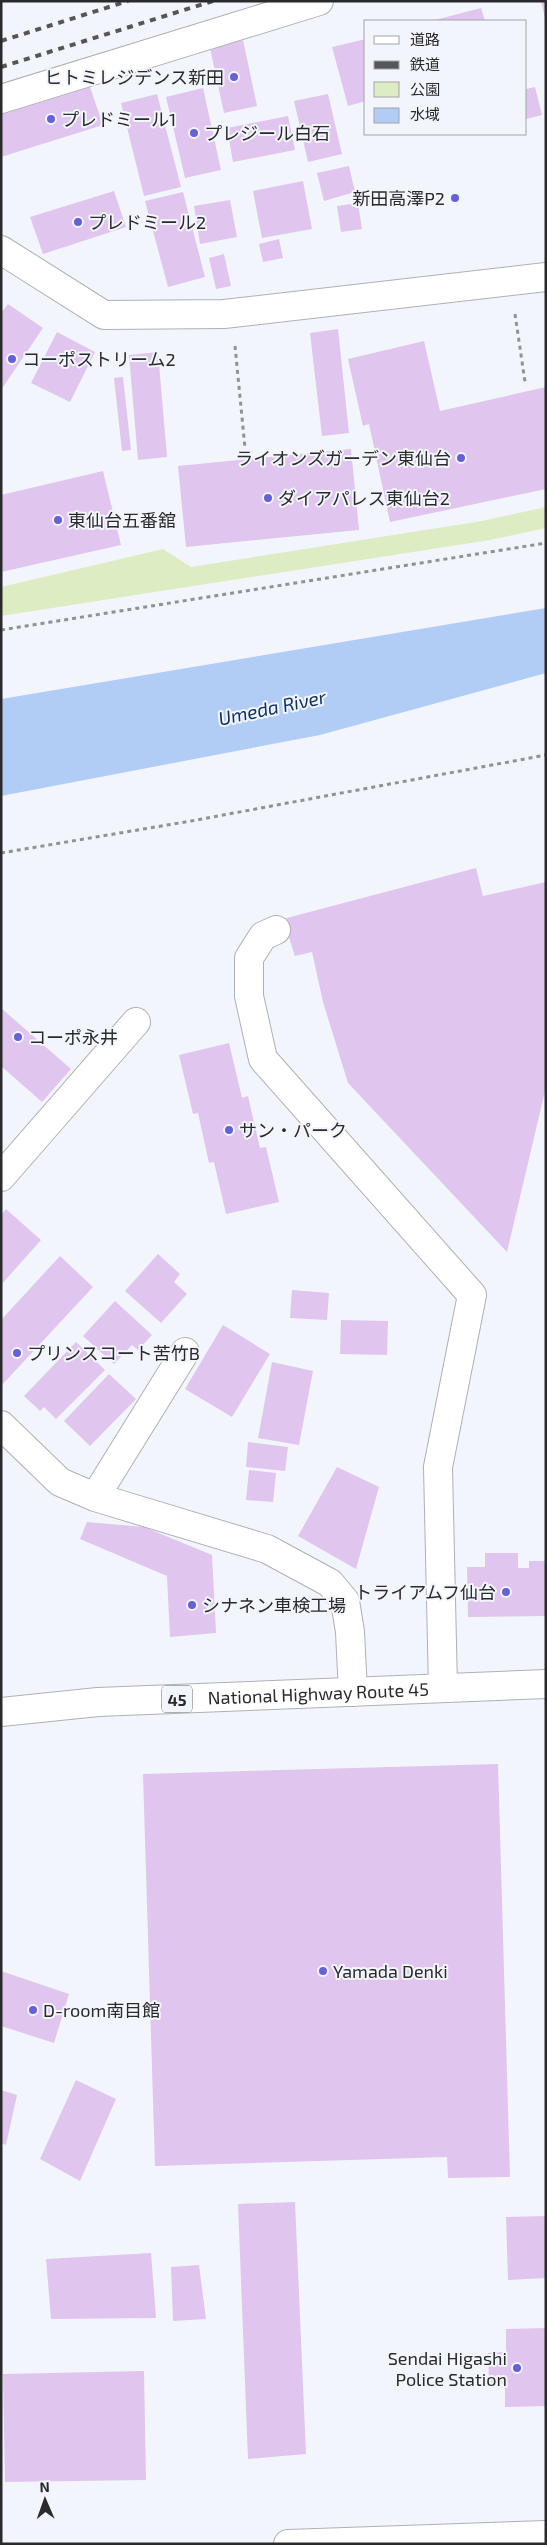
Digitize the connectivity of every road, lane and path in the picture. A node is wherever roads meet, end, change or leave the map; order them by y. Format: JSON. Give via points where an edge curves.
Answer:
{"nodes":[{"id":1,"x":319,"y":1,"type":"edge"},
{"id":2,"x":1,"y":99,"type":"edge"},
{"id":3,"x":1,"y":250,"type":"edge"},
{"id":4,"x":546,"y":277,"type":"edge"},
{"id":5,"x":511,"y":281,"type":"junction"},
{"id":6,"x":232,"y":313,"type":"junction"},
{"id":7,"x":525,"y":382,"type":"dead end"},
{"id":8,"x":245,"y":448,"type":"dead end"},
{"id":9,"x":546,"y":542,"type":"edge"},
{"id":10,"x":1,"y":630,"type":"edge"},
{"id":11,"x":546,"y":755,"type":"edge"},
{"id":12,"x":1,"y":853,"type":"edge"},
{"id":13,"x":276,"y":930,"type":"dead end"},
{"id":14,"x":136,"y":1022,"type":"dead end"},
{"id":15,"x":1,"y":1177,"type":"edge"},
{"id":16,"x":185,"y":1352,"type":"dead end"},
{"id":17,"x":1,"y":1425,"type":"edge"},
{"id":18,"x":95,"y":1496,"type":"junction"},
{"id":19,"x":546,"y":1684,"type":"edge"},
{"id":20,"x":444,"y":1688,"type":"junction"},
{"id":21,"x":353,"y":1692,"type":"junction"},
{"id":22,"x":1,"y":1712,"type":"edge"},
{"id":23,"x":546,"y":2535,"type":"edge"},
{"id":24,"x":288,"y":2544,"type":"edge"}],
"edges":[{"from":1,"to":2,"type":"main road"},
{"from":3,"to":6,"type":"main road","via":[[104,315]]},
{"from":4,"to":5,"type":"main road"},
{"from":5,"to":6,"type":"main road"},
{"from":5,"to":7,"type":"path"},
{"from":6,"to":8,"type":"path"},
{"from":9,"to":10,"type":"path"},
{"from":11,"to":12,"type":"path"},
{"from":13,"to":20,"type":"main road","via":[[263,936],[249,958],[249,996],[263,1059],[472,1295],[438,1467]]},
{"from":14,"to":15,"type":"main road"},
{"from":16,"to":18,"type":"main road"},
{"from":17,"to":18,"type":"main road","via":[[60,1482]]},
{"from":18,"to":21,"type":"main road","via":[[267,1549],[330,1583],[345,1601]]},
{"from":19,"to":20,"type":"main road","name":"National Highway Route 45","number":"45"},
{"from":20,"to":21,"type":"main road","name":"National Highway Route 45","number":"45"},
{"from":21,"to":22,"type":"main road","name":"National Highway Route 45","number":"45","via":[[98,1702]]},
{"from":23,"to":24,"type":"main road"}]}
